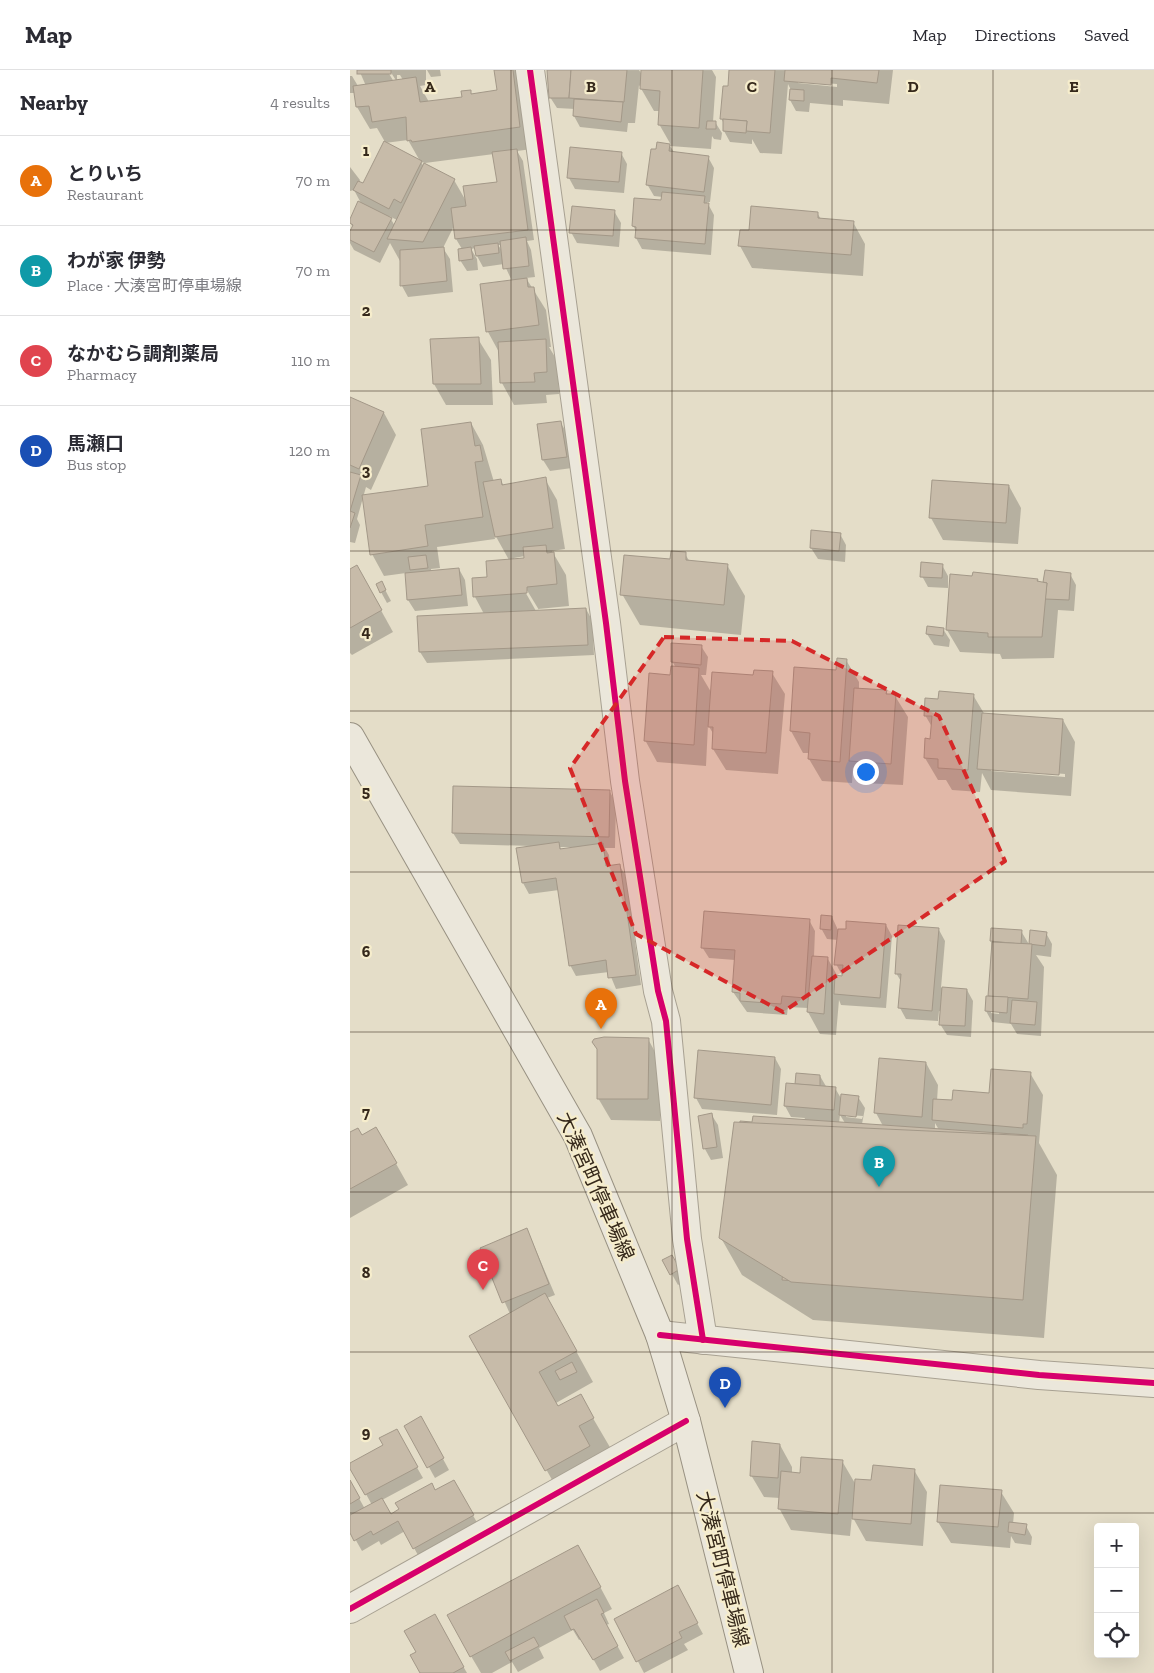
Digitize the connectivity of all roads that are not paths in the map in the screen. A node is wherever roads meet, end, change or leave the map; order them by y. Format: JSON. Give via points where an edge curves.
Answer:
{"nodes":[{"id":1,"x":530,"y":70,"type":"edge"},
{"id":2,"x":350,"y":737,"type":"edge"},
{"id":3,"x":660,"y":1335,"type":"junction"},
{"id":4,"x":703,"y":1340,"type":"junction"},
{"id":5,"x":1154,"y":1383,"type":"edge"},
{"id":6,"x":686,"y":1421,"type":"junction"},
{"id":7,"x":350,"y":1609,"type":"edge"},
{"id":8,"x":749,"y":1673,"type":"edge"}],
"edges":[{"from":1,"to":4,"type":"street","via":[[625,781],[658,991],[666,1021],[688,1239]]},
{"from":2,"to":3,"type":"street","name":"大湊宮町停車場線","via":[[578,1136]]},
{"from":3,"to":4,"type":"street"},
{"from":3,"to":6,"type":"street","name":"大湊宮町停車場線"},
{"from":4,"to":5,"type":"street","via":[[1039,1375]]},
{"from":6,"to":7,"type":"street"},
{"from":6,"to":8,"type":"street","name":"大湊宮町停車場線"}]}
